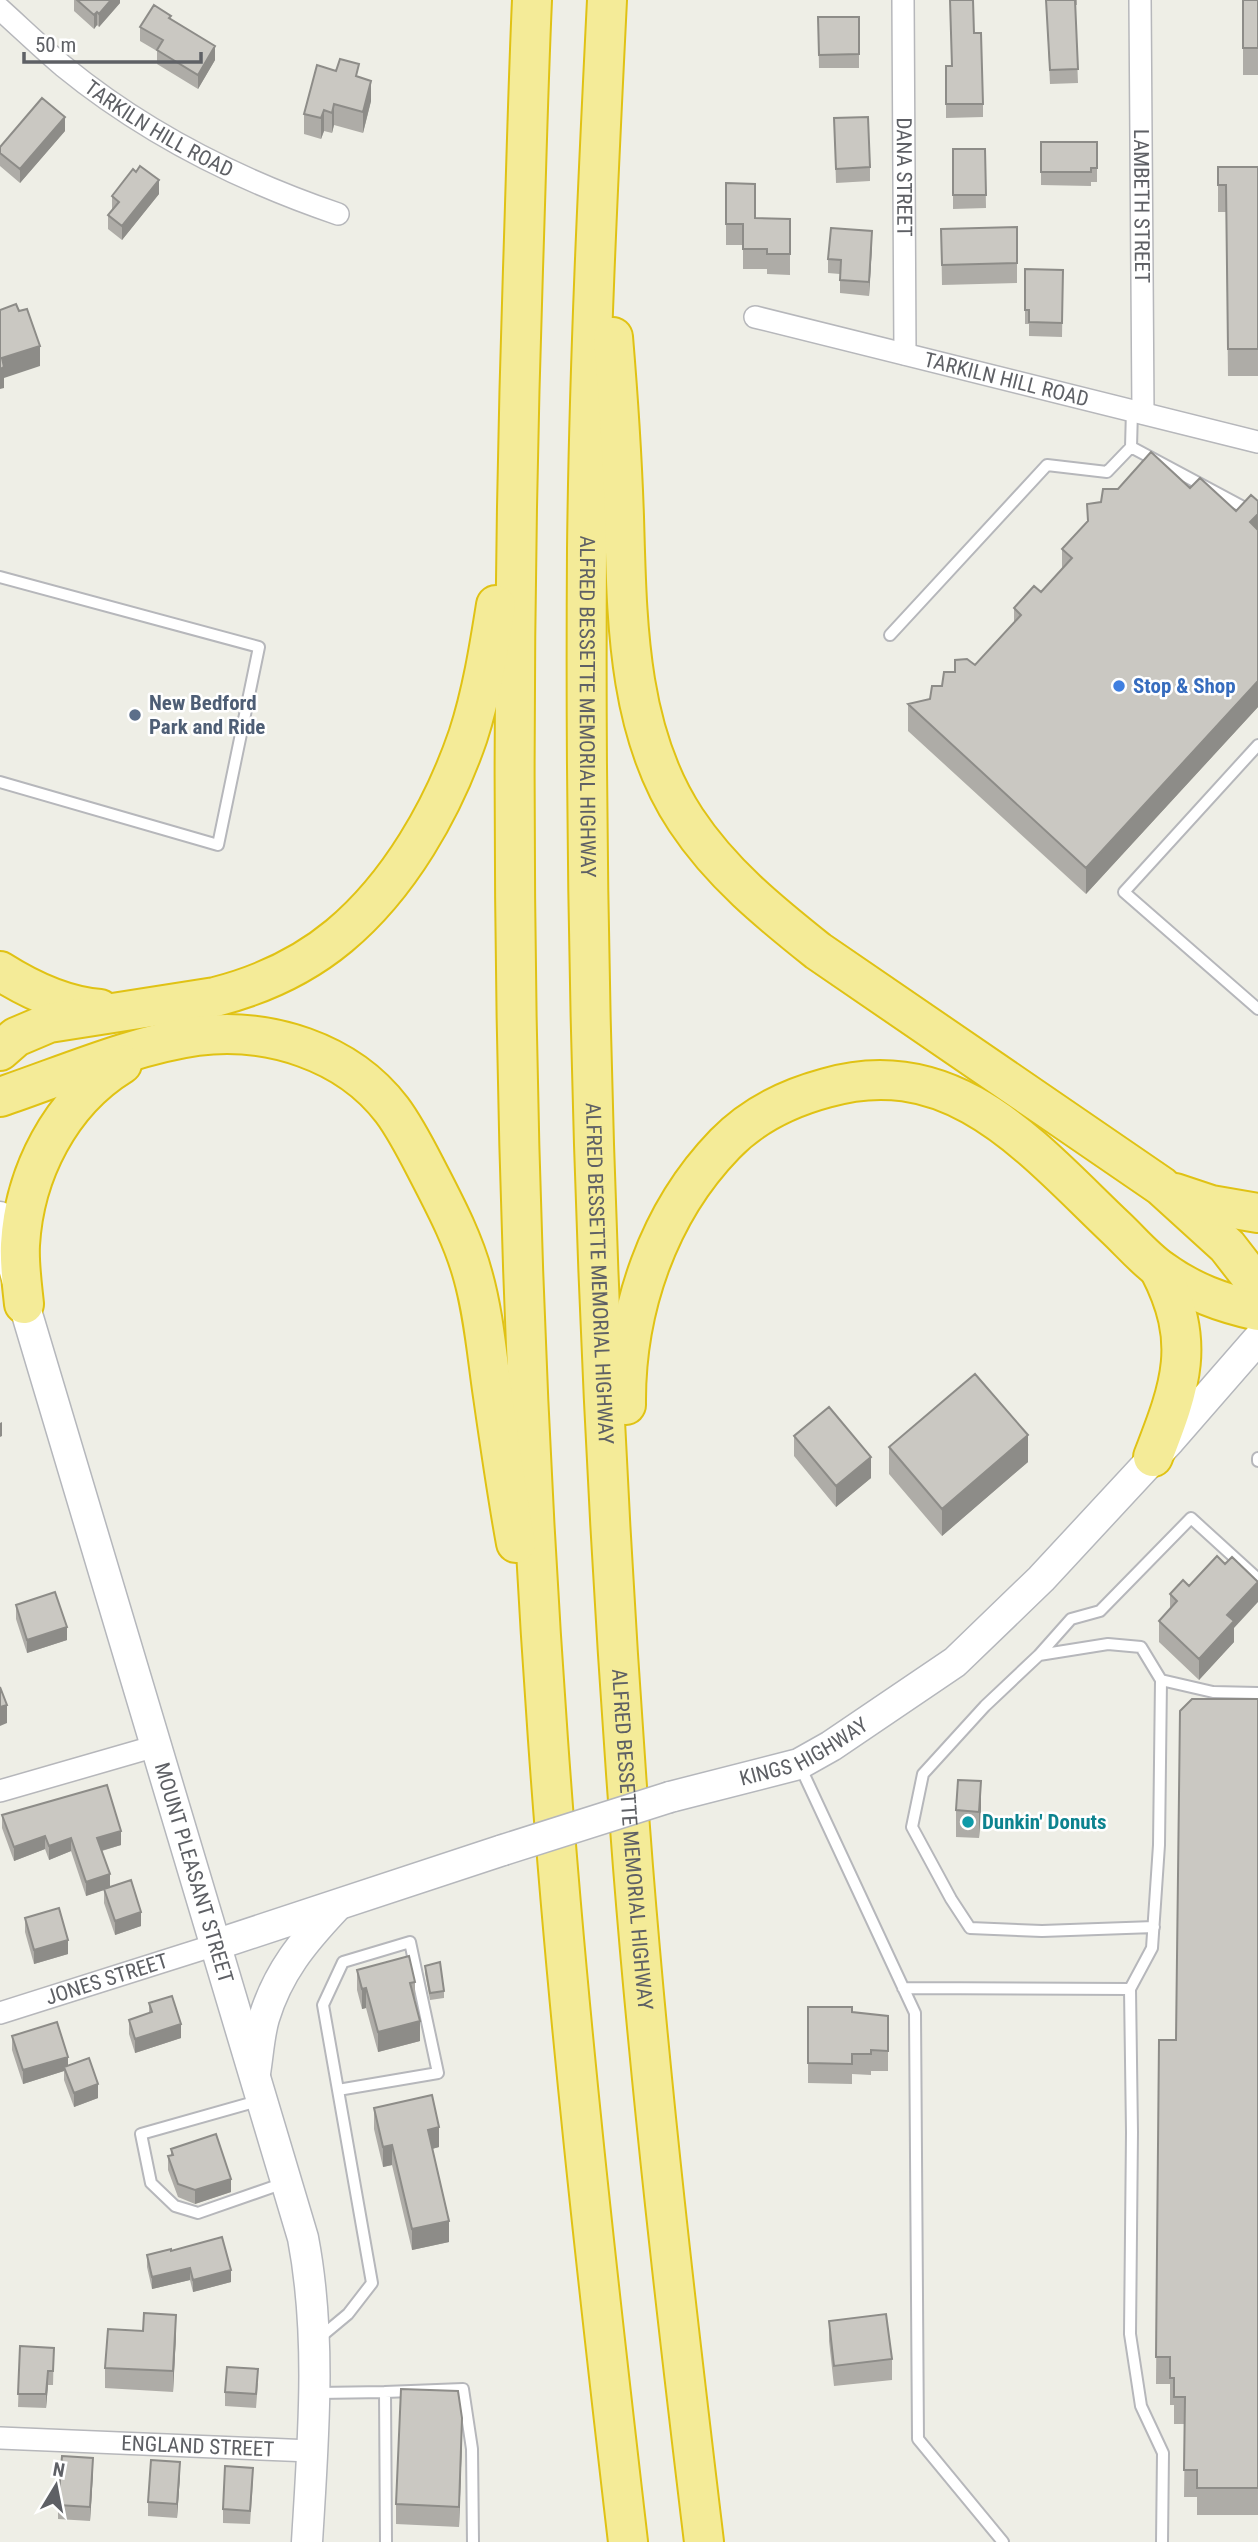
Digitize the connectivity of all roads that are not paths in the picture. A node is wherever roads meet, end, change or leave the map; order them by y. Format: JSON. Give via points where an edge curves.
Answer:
{"nodes":[{"id":1,"x":532,"y":0,"type":"edge"},
{"id":2,"x":607,"y":0,"type":"edge"},
{"id":3,"x":903,"y":0,"type":"edge"},
{"id":4,"x":1140,"y":0,"type":"edge"},
{"id":5,"x":0,"y":9,"type":"edge"},
{"id":6,"x":598,"y":196,"type":"junction"},
{"id":7,"x":338,"y":214,"type":"dead end"},
{"id":8,"x":755,"y":317,"type":"dead end"},
{"id":9,"x":905,"y":354,"type":"junction"},
{"id":10,"x":1138,"y":412,"type":"junction"},
{"id":11,"x":1258,"y":442,"type":"edge"},
{"id":12,"x":1131,"y":447,"type":"junction"},
{"id":13,"x":517,"y":464,"type":"junction"},
{"id":14,"x":1258,"y":515,"type":"edge"},
{"id":15,"x":0,"y":577,"type":"edge"},
{"id":16,"x":890,"y":635,"type":"dead end"},
{"id":17,"x":1258,"y":745,"type":"edge"},
{"id":18,"x":0,"y":782,"type":"edge"},
{"id":19,"x":0,"y":971,"type":"edge"},
{"id":20,"x":1258,"y":1009,"type":"edge"},
{"id":21,"x":120,"y":1011,"type":"junction"},
{"id":22,"x":165,"y":1043,"type":"junction"},
{"id":23,"x":0,"y":1051,"type":"edge"},
{"id":24,"x":0,"y":1097,"type":"edge"},
{"id":25,"x":1161,"y":1186,"type":"junction"},
{"id":26,"x":1258,"y":1213,"type":"edge"},
{"id":27,"x":0,"y":1217,"type":"edge"},
{"id":28,"x":1159,"y":1269,"type":"junction"},
{"id":29,"x":1258,"y":1286,"type":"edge"},
{"id":30,"x":12,"y":1308,"type":"edge"},
{"id":31,"x":1258,"y":1311,"type":"edge"},
{"id":32,"x":1258,"y":1339,"type":"edge"},
{"id":33,"x":1153,"y":1457,"type":"junction"},
{"id":34,"x":1258,"y":1579,"type":"edge"},
{"id":35,"x":1039,"y":1655,"type":"junction"},
{"id":36,"x":619,"y":1659,"type":"junction"},
{"id":37,"x":1161,"y":1681,"type":"junction"},
{"id":38,"x":1258,"y":1693,"type":"edge"},
{"id":39,"x":548,"y":1732,"type":"junction"},
{"id":40,"x":156,"y":1746,"type":"junction"},
{"id":41,"x":799,"y":1763,"type":"junction"},
{"id":42,"x":0,"y":1791,"type":"edge"},
{"id":43,"x":338,"y":1905,"type":"junction"},
{"id":44,"x":1153,"y":1927,"type":"junction"},
{"id":45,"x":215,"y":1945,"type":"junction"},
{"id":46,"x":903,"y":1987,"type":"junction"},
{"id":47,"x":1130,"y":1989,"type":"junction"},
{"id":48,"x":0,"y":2013,"type":"edge"},
{"id":49,"x":257,"y":2090,"type":"junction"},
{"id":50,"x":338,"y":2090,"type":"junction"},
{"id":51,"x":286,"y":2183,"type":"junction"},
{"id":52,"x":313,"y":2343,"type":"junction"},
{"id":53,"x":385,"y":2392,"type":"junction"},
{"id":54,"x":313,"y":2393,"type":"junction"},
{"id":55,"x":0,"y":2438,"type":"edge"},
{"id":56,"x":311,"y":2451,"type":"junction"},
{"id":57,"x":307,"y":2542,"type":"edge"},
{"id":58,"x":386,"y":2542,"type":"edge"},
{"id":59,"x":473,"y":2542,"type":"edge"},
{"id":60,"x":628,"y":2542,"type":"edge"},
{"id":61,"x":704,"y":2542,"type":"edge"},
{"id":62,"x":1003,"y":2542,"type":"edge"},
{"id":63,"x":1162,"y":2542,"type":"edge"}],
"edges":[{"from":1,"to":13,"type":"highway"},
{"from":2,"to":6,"type":"highway","name":"ALFRED BESSETTE MEMORIAL HIGHWAY"},
{"from":3,"to":9,"type":"street","name":"DANA STREET"},
{"from":4,"to":10,"type":"street","name":"LAMBETH STREET"},
{"from":5,"to":7,"type":"street","name":"TARKILN HILL ROAD","via":[[98,92],[171,140],[229,172]]},
{"from":6,"to":25,"type":"highway","via":[[617,379],[629,642],[640,710],[658,767],[685,819],[721,865],[818,951]]},
{"from":6,"to":36,"type":"highway","name":"ALFRED BESSETTE MEMORIAL HIGHWAY","via":[[587,558],[590,1004],[598,1294]]},
{"from":8,"to":9,"type":"street","name":"TARKILN HILL ROAD"},
{"from":9,"to":10,"type":"street","name":"TARKILN HILL ROAD"},
{"from":10,"to":11,"type":"street","name":"TARKILN HILL ROAD"},
{"from":10,"to":12,"type":"lane"},
{"from":12,"to":14,"type":"lane"},
{"from":12,"to":16,"type":"lane","via":[[1107,472],[1047,465]]},
{"from":13,"to":21,"type":"highway","via":[[491,634],[468,736],[436,810],[393,877],[338,937],[265,980],[215,997]]},
{"from":13,"to":39,"type":"highway","via":[[513,738],[519,1118]]},
{"from":15,"to":18,"type":"lane","via":[[259,647],[218,845]]},
{"from":17,"to":20,"type":"lane","via":[[1124,892]]},
{"from":19,"to":21,"type":"highway","via":[[66,1002]]},
{"from":21,"to":23,"type":"highway","via":[[49,1023],[16,1037]]},
{"from":22,"to":24,"type":"highway"},
{"from":22,"to":30,"type":"highway","via":[[114,1069],[58,1128],[29,1186]]},
{"from":22,"to":39,"type":"highway","via":[[233,1034],[285,1042],[325,1056],[376,1092],[422,1160],[462,1245],[480,1306]]},
{"from":25,"to":26,"type":"highway","via":[[1211,1205]]},
{"from":25,"to":29,"type":"highway","via":[[1227,1246]]},
{"from":27,"to":30,"type":"main road","name":"MOUNT PLEASANT STREET"},
{"from":28,"to":31,"type":"highway","via":[[1204,1296]]},
{"from":28,"to":33,"type":"highway","via":[[1180,1318],[1183,1344],[1176,1392]]},
{"from":28,"to":36,"type":"highway","via":[[1028,1144],[973,1104],[944,1090],[909,1082],[838,1084],[801,1095],[733,1136],[671,1216],[639,1295],[630,1336]]},
{"from":30,"to":40,"type":"main road","name":"MOUNT PLEASANT STREET"},
{"from":32,"to":33,"type":"main road","name":"KINGS HIGHWAY"},
{"from":33,"to":41,"type":"main road","name":"KINGS HIGHWAY","via":[[1018,1603],[962,1656]]},
{"from":34,"to":35,"type":"lane","via":[[1191,1518],[1100,1611],[1071,1619]]},
{"from":35,"to":37,"type":"lane","via":[[1108,1644],[1141,1647]]},
{"from":35,"to":44,"type":"lane","via":[[923,1774],[912,1827],[970,1928]]},
{"from":36,"to":61,"type":"highway","name":"ALFRED BESSETTE MEMORIAL HIGHWAY","via":[[641,1954]]},
{"from":37,"to":38,"type":"lane","via":[[1213,1692]]},
{"from":37,"to":44,"type":"lane"},
{"from":39,"to":60,"type":"highway","via":[[568,1977]]},
{"from":40,"to":42,"type":"street"},
{"from":40,"to":45,"type":"main road","name":"MOUNT PLEASANT STREET"},
{"from":41,"to":43,"type":"main road","name":"KINGS HIGHWAY","bridge":true,"via":[[670,1797]]},
{"from":41,"to":46,"type":"lane"},
{"from":43,"to":45,"type":"main road","name":"KINGS HIGHWAY"},
{"from":43,"to":49,"type":"main road","via":[[304,1941],[279,1978],[264,2019]]},
{"from":44,"to":47,"type":"lane","via":[[1152,1948]]},
{"from":45,"to":48,"type":"street","name":"JONES STREET"},
{"from":45,"to":49,"type":"main road","name":"MOUNT PLEASANT STREET"},
{"from":46,"to":47,"type":"lane"},
{"from":46,"to":62,"type":"lane","via":[[915,2013],[918,2439]]},
{"from":47,"to":63,"type":"lane","via":[[1130,2333],[1141,2406],[1163,2454]]},
{"from":49,"to":51,"type":"main road","name":"MOUNT PLEASANT STREET"},
{"from":49,"to":51,"type":"lane","via":[[141,2134],[151,2183],[175,2206],[198,2213]]},
{"from":50,"to":50,"type":"lane","via":[[323,2005],[343,1962],[410,1942],[438,2073]]},
{"from":50,"to":52,"type":"lane","via":[[372,2283],[348,2314]]},
{"from":51,"to":52,"type":"main road","name":"MOUNT PLEASANT STREET","via":[[309,2269]]},
{"from":52,"to":54,"type":"main road","name":"MOUNT PLEASANT STREET"},
{"from":53,"to":54,"type":"lane"},
{"from":53,"to":58,"type":"lane"},
{"from":53,"to":59,"type":"lane","via":[[463,2389],[472,2449]]},
{"from":54,"to":56,"type":"main road","name":"MOUNT PLEASANT STREET"},
{"from":55,"to":56,"type":"street","name":"ENGLAND STREET"},
{"from":56,"to":57,"type":"main road","name":"MOUNT PLEASANT STREET"}]}
